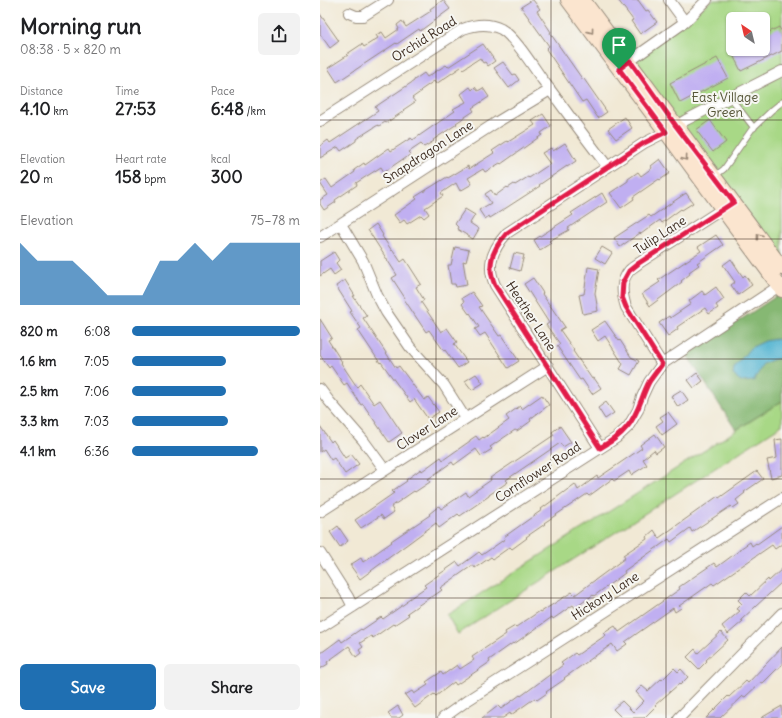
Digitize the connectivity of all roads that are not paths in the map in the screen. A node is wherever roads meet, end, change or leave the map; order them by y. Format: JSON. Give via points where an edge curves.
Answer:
{"nodes":[{"id":1,"x":388,"y":0,"type":"edge"},
{"id":2,"x":568,"y":0,"type":"edge"},
{"id":3,"x":583,"y":0,"type":"edge"},
{"id":4,"x":669,"y":0,"type":"edge"},
{"id":5,"x":707,"y":0,"type":"edge"},
{"id":6,"x":349,"y":12,"type":"dead end"},
{"id":7,"x":685,"y":22,"type":"junction"},
{"id":8,"x":624,"y":65,"type":"junction"},
{"id":9,"x":782,"y":71,"type":"edge"},
{"id":10,"x":550,"y":90,"type":"junction"},
{"id":11,"x":730,"y":98,"type":"junction"},
{"id":12,"x":782,"y":102,"type":"edge"},
{"id":13,"x":320,"y":121,"type":"edge"},
{"id":14,"x":754,"y":128,"type":"junction"},
{"id":15,"x":671,"y":129,"type":"junction"},
{"id":16,"x":608,"y":167,"type":"junction"},
{"id":17,"x":709,"y":180,"type":"junction"},
{"id":18,"x":728,"y":206,"type":"junction"},
{"id":19,"x":341,"y":224,"type":"junction"},
{"id":20,"x":320,"y":238,"type":"edge"},
{"id":21,"x":782,"y":268,"type":"edge"},
{"id":22,"x":781,"y":287,"type":"edge"},
{"id":23,"x":662,"y":364,"type":"junction"},
{"id":24,"x":548,"y":366,"type":"junction"},
{"id":25,"x":320,"y":389,"type":"edge"},
{"id":26,"x":465,"y":418,"type":"junction"},
{"id":27,"x":600,"y":448,"type":"junction"},
{"id":28,"x":384,"y":470,"type":"junction"},
{"id":29,"x":782,"y":498,"type":"edge"},
{"id":30,"x":320,"y":512,"type":"edge"},
{"id":31,"x":320,"y":553,"type":"edge"},
{"id":32,"x":353,"y":607,"type":"junction"},
{"id":33,"x":782,"y":613,"type":"edge"},
{"id":34,"x":320,"y":628,"type":"edge"},
{"id":35,"x":443,"y":718,"type":"edge"},
{"id":36,"x":678,"y":718,"type":"edge"}],
"edges":[{"from":1,"to":6,"type":"street","via":[[363,16]]},
{"from":2,"to":8,"type":"main road","one_way":true},
{"from":3,"to":8,"type":"main road"},
{"from":4,"to":7,"type":"street"},
{"from":5,"to":7,"type":"street"},
{"from":7,"to":8,"type":"street"},
{"from":8,"to":15,"type":"main road"},
{"from":9,"to":11,"type":"street"},
{"from":10,"to":13,"type":"street","name":"Orchid Road","via":[[506,33],[489,25],[474,25],[463,29]]},
{"from":10,"to":16,"type":"street","name":"Orchid Road"},
{"from":10,"to":19,"type":"street","name":"Snapdragon Lane"},
{"from":11,"to":14,"type":"lane"},
{"from":11,"to":15,"type":"street"},
{"from":12,"to":14,"type":"lane"},
{"from":14,"to":17,"type":"lane","via":[[724,169]]},
{"from":15,"to":16,"type":"street","name":"Heather Lane"},
{"from":15,"to":17,"type":"main road"},
{"from":16,"to":24,"type":"street","name":"Heather Lane","via":[[507,233],[491,258],[490,271],[495,285]]},
{"from":17,"to":18,"type":"main road"},
{"from":21,"to":18,"type":"main road","one_way":true},
{"from":18,"to":22,"type":"main road"},
{"from":18,"to":23,"type":"street","name":"Tulip Lane","via":[[639,263],[629,271],[623,282],[622,297],[626,307]]},
{"from":19,"to":20,"type":"street","name":"Snapdragon Lane"},
{"from":19,"to":26,"type":"street","via":[[363,261],[386,312],[410,347],[444,386]]},
{"from":22,"to":23,"type":"street","name":"Cornflower Road"},
{"from":23,"to":27,"type":"street","name":"Cornflower Road","via":[[649,382],[628,427]]},
{"from":24,"to":26,"type":"street","name":"Clover Lane"},
{"from":24,"to":27,"type":"street","name":"Heather Lane"},
{"from":25,"to":28,"type":"street","via":[[363,440]]},
{"from":26,"to":28,"type":"street","name":"Clover Lane"},
{"from":27,"to":32,"type":"street","name":"Cornflower Road"},
{"from":28,"to":30,"type":"street","name":"Clover Lane"},
{"from":29,"to":35,"type":"street","name":"Hickory Lane"},
{"from":31,"to":32,"type":"street"},
{"from":32,"to":34,"type":"street","name":"Cornflower Road"},
{"from":33,"to":36,"type":"street"}]}
